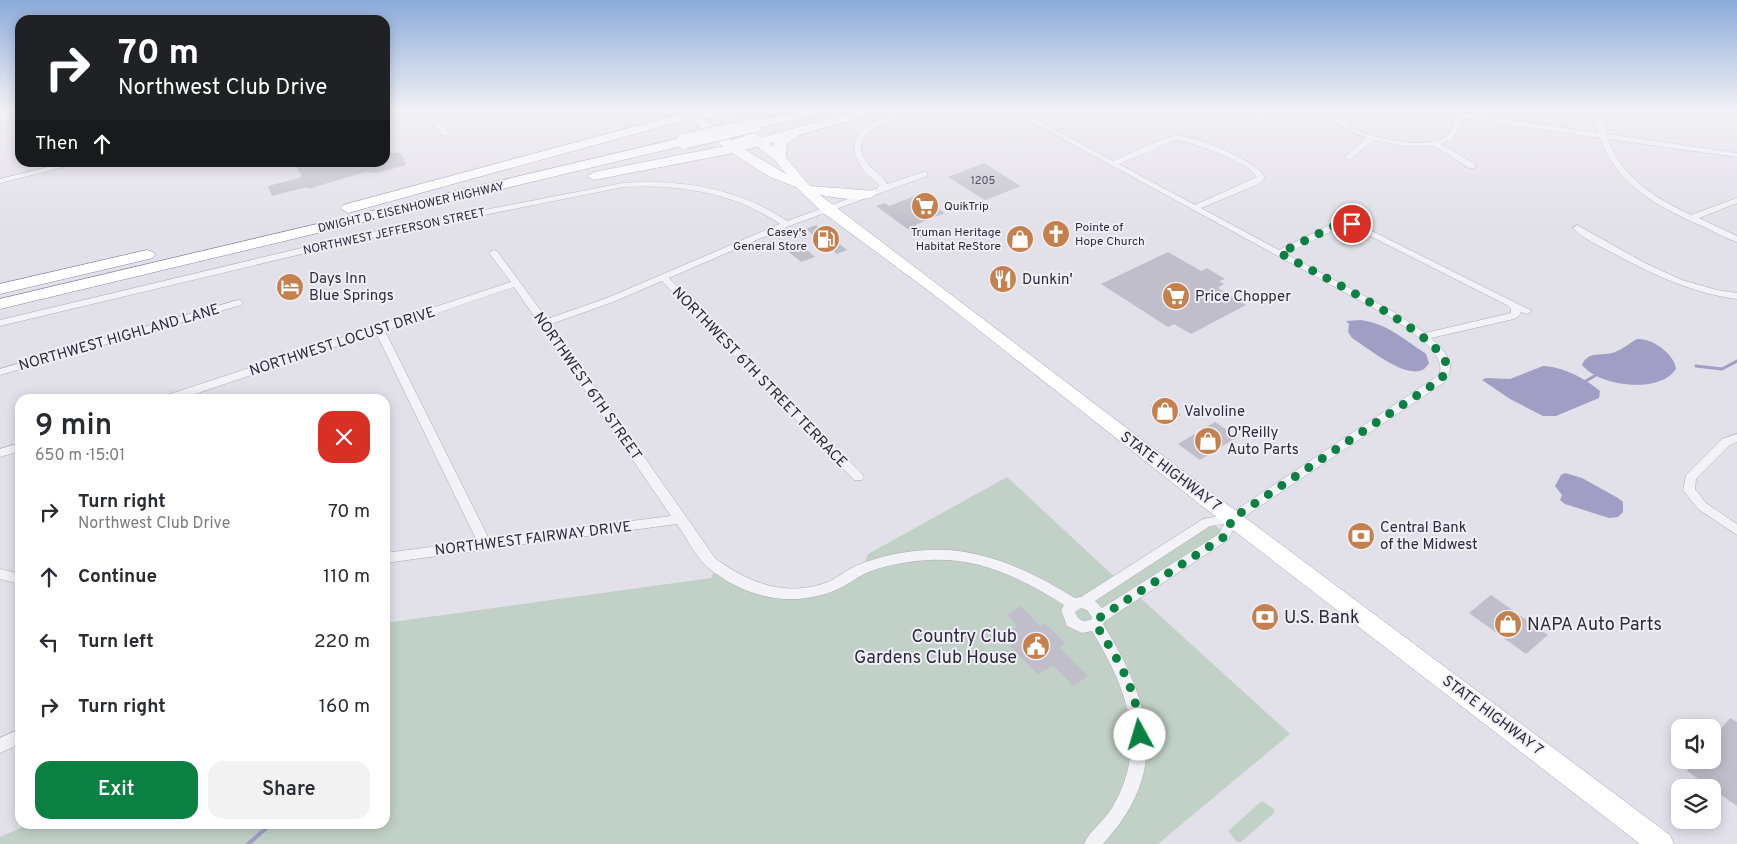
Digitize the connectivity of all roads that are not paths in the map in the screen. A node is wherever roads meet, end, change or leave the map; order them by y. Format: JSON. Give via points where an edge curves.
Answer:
{"nodes":[{"id":1,"x":566,"y":149,"type":"edge"},
{"id":2,"x":632,"y":149,"type":"edge"},
{"id":3,"x":732,"y":149,"type":"edge"},
{"id":4,"x":740,"y":149,"type":"edge"},
{"id":5,"x":748,"y":149,"type":"edge"},
{"id":6,"x":750,"y":149,"type":"edge"},
{"id":7,"x":754,"y":149,"type":"edge"},
{"id":8,"x":778,"y":149,"type":"edge"},
{"id":9,"x":858,"y":149,"type":"edge"},
{"id":10,"x":1086,"y":149,"type":"edge"},
{"id":11,"x":1148,"y":149,"type":"edge"},
{"id":12,"x":1212,"y":149,"type":"edge"},
{"id":13,"x":1358,"y":149,"type":"edge"},
{"id":14,"x":1445,"y":149,"type":"edge"},
{"id":15,"x":1610,"y":149,"type":"edge"},
{"id":16,"x":1697,"y":149,"type":"edge"},
{"id":17,"x":700,"y":155,"type":"junction"},
{"id":18,"x":1737,"y":155,"type":"edge"},
{"id":19,"x":779,"y":157,"type":"junction"},
{"id":20,"x":1349,"y":158,"type":"dead end"},
{"id":21,"x":1113,"y":164,"type":"junction"},
{"id":22,"x":1472,"y":166,"type":"dead end"},
{"id":23,"x":59,"y":167,"type":"edge"},
{"id":24,"x":787,"y":170,"type":"junction"},
{"id":25,"x":924,"y":174,"type":"dead end"},
{"id":26,"x":0,"y":181,"type":"edge"},
{"id":27,"x":804,"y":188,"type":"junction"},
{"id":28,"x":882,"y":188,"type":"junction"},
{"id":29,"x":870,"y":194,"type":"junction"},
{"id":30,"x":1736,"y":200,"type":"edge"},
{"id":31,"x":1194,"y":208,"type":"junction"},
{"id":32,"x":827,"y":209,"type":"junction"},
{"id":33,"x":334,"y":218,"type":"junction"},
{"id":34,"x":1692,"y":218,"type":"junction"},
{"id":35,"x":786,"y":224,"type":"junction"},
{"id":36,"x":1577,"y":228,"type":"dead end"},
{"id":37,"x":1737,"y":239,"type":"edge"},
{"id":38,"x":494,"y":253,"type":"dead end"},
{"id":39,"x":1280,"y":253,"type":"junction"},
{"id":40,"x":663,"y":277,"type":"junction"},
{"id":41,"x":515,"y":284,"type":"junction"},
{"id":42,"x":0,"y":289,"type":"edge"},
{"id":43,"x":1737,"y":296,"type":"edge"},
{"id":44,"x":238,"y":302,"type":"dead end"},
{"id":45,"x":0,"y":304,"type":"edge"},
{"id":46,"x":0,"y":323,"type":"edge"},
{"id":47,"x":545,"y":323,"type":"junction"},
{"id":48,"x":379,"y":329,"type":"junction"},
{"id":49,"x":1422,"y":337,"type":"junction"},
{"id":50,"x":0,"y":372,"type":"edge"},
{"id":51,"x":183,"y":394,"type":"edge"},
{"id":52,"x":1737,"y":438,"type":"edge"},
{"id":53,"x":15,"y":448,"type":"edge"},
{"id":54,"x":0,"y":453,"type":"edge"},
{"id":55,"x":858,"y":477,"type":"dead end"},
{"id":56,"x":1233,"y":518,"type":"junction"},
{"id":57,"x":681,"y":519,"type":"junction"},
{"id":58,"x":1737,"y":530,"type":"edge"},
{"id":59,"x":485,"y":545,"type":"junction"},
{"id":60,"x":390,"y":557,"type":"edge"},
{"id":61,"x":0,"y":574,"type":"edge"},
{"id":62,"x":15,"y":578,"type":"edge"},
{"id":63,"x":1078,"y":603,"type":"junction"},
{"id":64,"x":1098,"y":621,"type":"junction"},
{"id":65,"x":15,"y":738,"type":"edge"},
{"id":66,"x":0,"y":746,"type":"edge"},
{"id":67,"x":1092,"y":844,"type":"edge"},
{"id":68,"x":1661,"y":844,"type":"edge"}],
"edges":[{"from":1,"to":33,"type":"highway"},
{"from":2,"to":33,"type":"highway","name":"DWIGHT D. EISENHOWER HIGHWAY","bridge":true},
{"from":3,"to":17,"type":"highway"},
{"from":4,"to":17,"type":"highway","via":[[727,154]]},
{"from":5,"to":27,"type":"main road","via":[[774,174]]},
{"from":6,"to":24,"type":"main road"},
{"from":7,"to":19,"type":"main road"},
{"from":8,"to":19,"type":"highway"},
{"from":9,"to":28,"type":"street","via":[[866,168],[883,184]]},
{"from":10,"to":21,"type":"street"},
{"from":11,"to":21,"type":"street"},
{"from":12,"to":31,"type":"street","via":[[1260,174],[1261,178]]},
{"from":13,"to":20,"type":"street"},
{"from":14,"to":22,"type":"street"},
{"from":15,"to":34,"type":"street","via":[[1628,180],[1648,196]]},
{"from":16,"to":18,"type":"street"},
{"from":17,"to":33,"type":"highway"},
{"from":19,"to":24,"type":"main road"},
{"from":21,"to":31,"type":"street"},
{"from":23,"to":26,"type":"street"},
{"from":24,"to":27,"type":"main road","name":"STATE HIGHWAY 7"},
{"from":25,"to":28,"type":"street"},
{"from":27,"to":29,"type":"main road","via":[[841,194]]},
{"from":27,"to":32,"type":"main road","name":"STATE HIGHWAY 7"},
{"from":28,"to":29,"type":"street"},
{"from":29,"to":32,"type":"street"},
{"from":30,"to":34,"type":"street"},
{"from":31,"to":39,"type":"street"},
{"from":32,"to":35,"type":"street"},
{"from":32,"to":56,"type":"main road","name":"STATE HIGHWAY 7"},
{"from":33,"to":42,"type":"highway","name":"DWIGHT D. EISENHOWER HIGHWAY"},
{"from":33,"to":45,"type":"highway","name":"DWIGHT D. EISENHOWER HIGHWAY"},
{"from":34,"to":37,"type":"street"},
{"from":35,"to":40,"type":"street"},
{"from":35,"to":46,"type":"street","name":"NORTHWEST JEFFERSON STREET","via":[[763,210],[698,188],[667,182],[623,185],[356,238]]},
{"from":36,"to":43,"type":"street","via":[[1672,279],[1703,290]]},
{"from":38,"to":41,"type":"street","name":"NORTHWEST 6TH STREET"},
{"from":39,"to":49,"type":"street","via":[[1391,314]]},
{"from":39,"to":49,"type":"street","via":[[1344,221],[1522,309],[1510,317]]},
{"from":40,"to":47,"type":"street"},
{"from":40,"to":55,"type":"street","name":"NORTHWEST 6TH STREET TERRACE"},
{"from":41,"to":47,"type":"street","name":"NORTHWEST 6TH STREET"},
{"from":41,"to":48,"type":"street","name":"NORTHWEST LOCUST DRIVE"},
{"from":44,"to":50,"type":"street","name":"NORTHWEST HIGHLAND LANE"},
{"from":47,"to":57,"type":"street","name":"NORTHWEST 6TH STREET"},
{"from":48,"to":51,"type":"street","name":"NORTHWEST LOCUST DRIVE"},
{"from":48,"to":59,"type":"street"},
{"from":49,"to":56,"type":"street","via":[[1445,361],[1445,373],[1440,380]]},
{"from":52,"to":58,"type":"street","via":[[1726,442],[1690,478],[1690,490],[1702,506]]},
{"from":53,"to":54,"type":"street"},
{"from":56,"to":63,"type":"street","via":[[1207,522]]},
{"from":56,"to":64,"type":"street","via":[[1224,537]]},
{"from":56,"to":68,"type":"main road","name":"STATE HIGHWAY 7"},
{"from":57,"to":59,"type":"street","name":"NORTHWEST FAIRWAY DRIVE"},
{"from":57,"to":63,"type":"street","name":"NORTHWEST 6TH STREET","via":[[710,562],[743,585],[770,593],[799,595],[829,587],[862,569],[919,556],[952,555],[985,561],[1026,576]]},
{"from":59,"to":60,"type":"street","name":"NORTHWEST FAIRWAY DRIVE"},
{"from":61,"to":62,"type":"street"},
{"from":63,"to":64,"type":"street","name":"NORTHWEST 6TH STREET","via":[[1096,609]]},
{"from":63,"to":64,"type":"street","via":[[1068,610],[1068,624],[1082,627]]},
{"from":64,"to":67,"type":"street","name":"NORTHWEST 6TH STREET","via":[[1132,692],[1139,721],[1140,750],[1131,788],[1117,815]]},
{"from":65,"to":66,"type":"street"}]}
